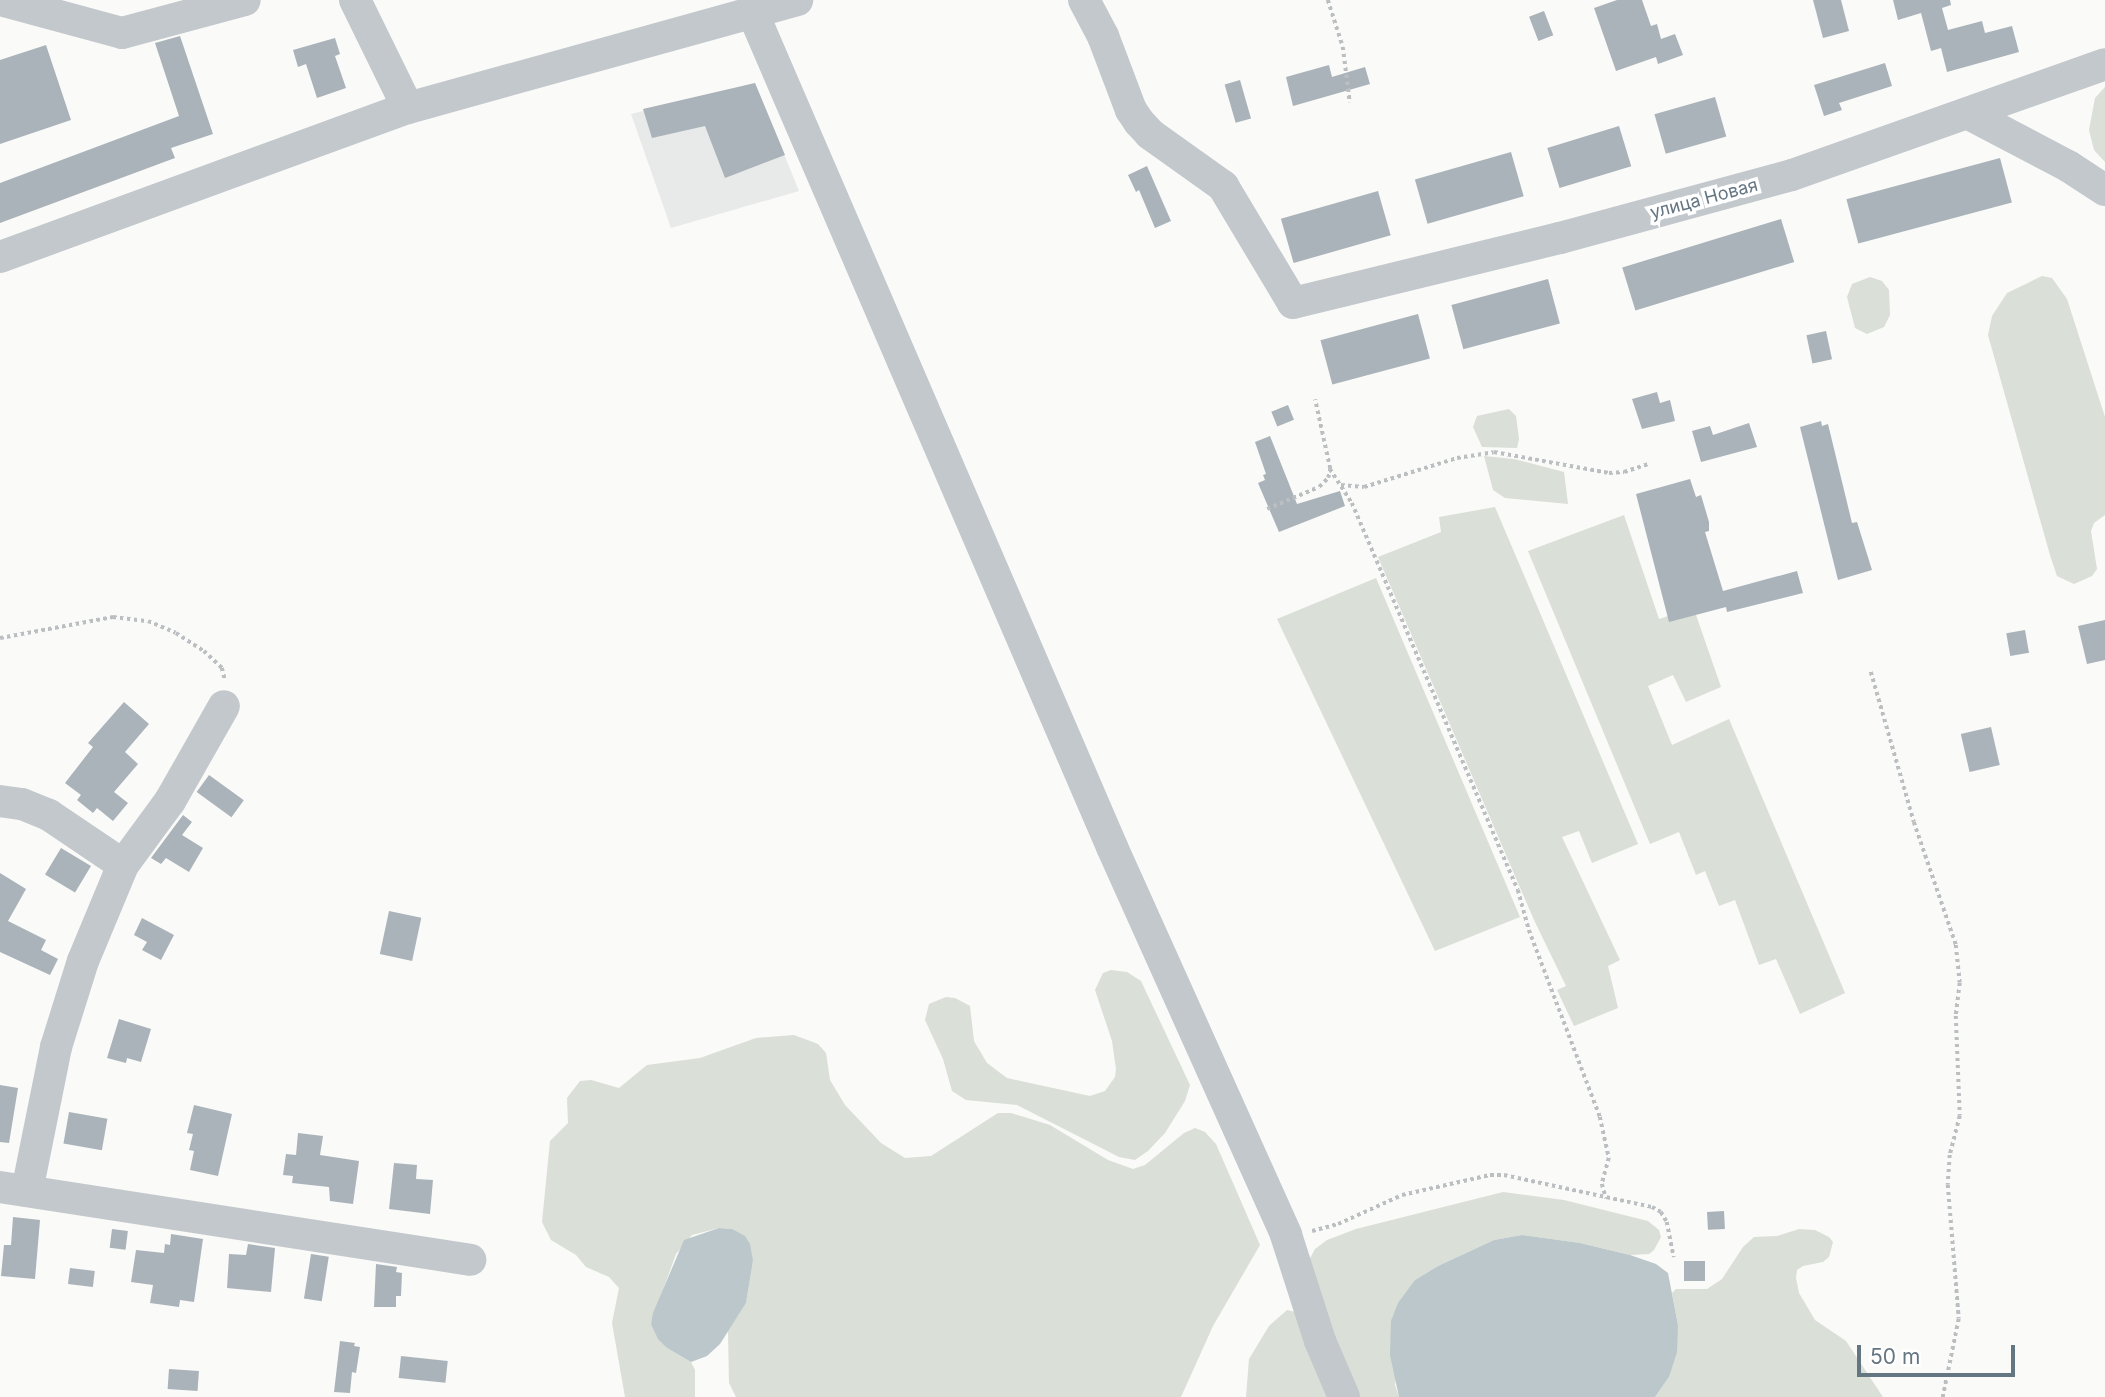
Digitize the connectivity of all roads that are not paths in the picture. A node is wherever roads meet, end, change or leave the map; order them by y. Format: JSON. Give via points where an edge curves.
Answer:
{"nodes":[{"id":1,"x":0,"y":0,"type":"edge"},
{"id":2,"x":245,"y":0,"type":"edge"},
{"id":3,"x":355,"y":0,"type":"edge"},
{"id":4,"x":797,"y":0,"type":"edge"},
{"id":5,"x":1084,"y":0,"type":"edge"},
{"id":6,"x":752,"y":11,"type":"junction"},
{"id":7,"x":2105,"y":64,"type":"edge"},
{"id":8,"x":408,"y":108,"type":"junction"},
{"id":9,"x":1969,"y":114,"type":"junction"},
{"id":10,"x":2105,"y":190,"type":"edge"},
{"id":11,"x":0,"y":257,"type":"edge"},
{"id":12,"x":225,"y":706,"type":"road end"},
{"id":13,"x":0,"y":800,"type":"edge"},
{"id":14,"x":123,"y":865,"type":"junction"},
{"id":15,"x":13,"y":1189,"type":"edge"},
{"id":16,"x":470,"y":1260,"type":"dead end"},
{"id":17,"x":1344,"y":1397,"type":"edge"}],
"edges":[{"from":1,"to":2,"type":"street","via":[[122,33]]},
{"from":3,"to":8,"type":"street"},
{"from":4,"to":6,"type":"street"},
{"from":5,"to":9,"type":"street","name":"улица Новая","via":[[1139,122],[1223,186],[1293,303],[1560,238],[1779,178]]},
{"from":6,"to":8,"type":"street"},
{"from":6,"to":17,"type":"street","via":[[1112,847],[1286,1235]]},
{"from":7,"to":9,"type":"street","name":"улица Новая"},
{"from":8,"to":11,"type":"street"},
{"from":9,"to":10,"type":"street"},
{"from":12,"to":14,"type":"street","via":[[170,801]]},
{"from":13,"to":14,"type":"street","via":[[49,814]]},
{"from":14,"to":15,"type":"street","via":[[83,961]]},
{"from":15,"to":16,"type":"street"}]}
